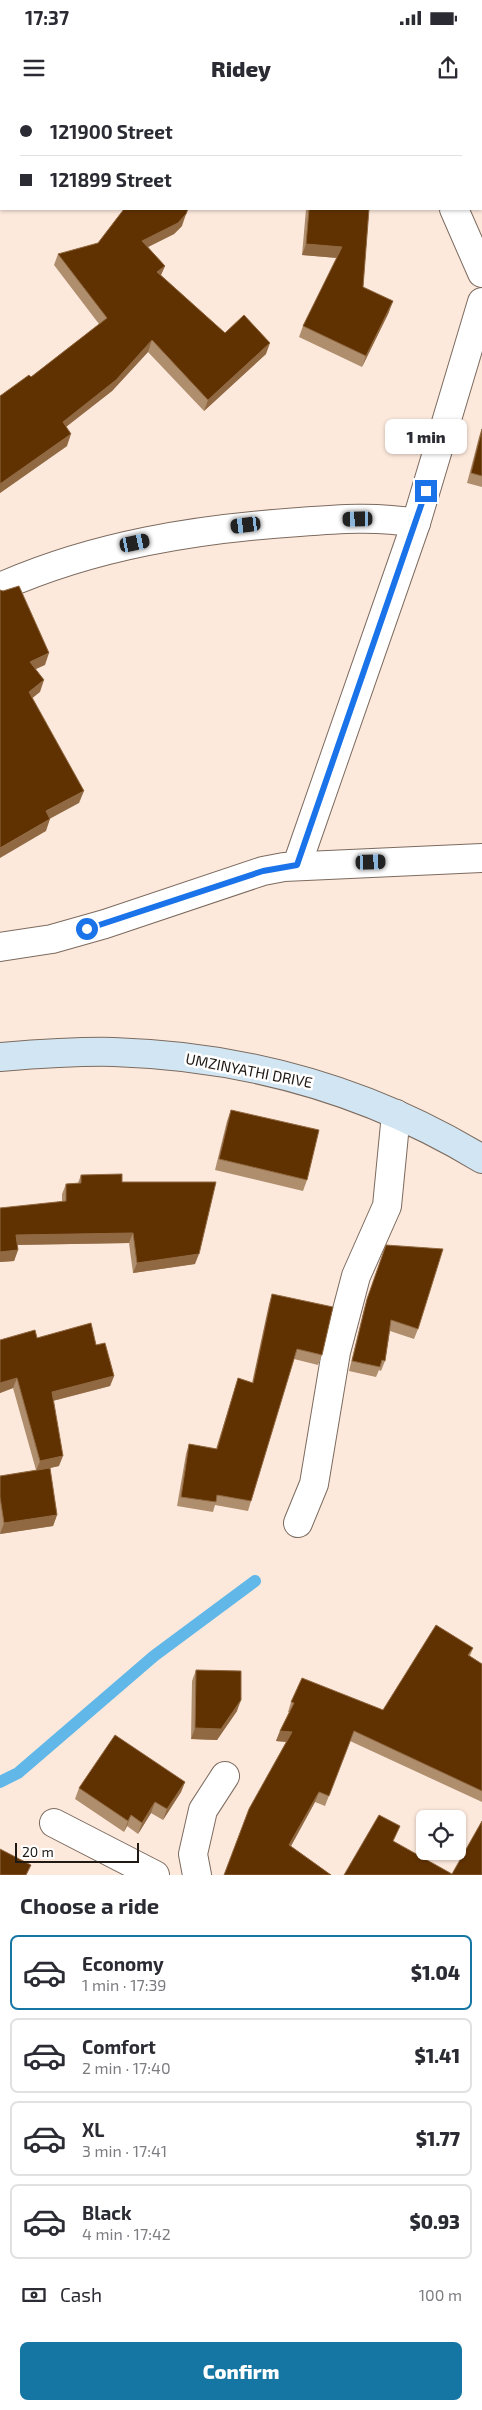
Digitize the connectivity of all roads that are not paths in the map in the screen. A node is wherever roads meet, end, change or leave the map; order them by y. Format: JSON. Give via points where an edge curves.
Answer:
{"nodes":[{"id":1,"x":454,"y":210,"type":"edge"},
{"id":2,"x":482,"y":273,"type":"edge"},
{"id":3,"x":482,"y":302,"type":"edge"},
{"id":4,"x":416,"y":523,"type":"junction"},
{"id":5,"x":0,"y":587,"type":"edge"},
{"id":6,"x":482,"y":858,"type":"edge"},
{"id":7,"x":297,"y":865,"type":"junction"},
{"id":8,"x":0,"y":947,"type":"edge"},
{"id":9,"x":0,"y":1057,"type":"edge"},
{"id":10,"x":396,"y":1114,"type":"junction"},
{"id":11,"x":482,"y":1159,"type":"edge"},
{"id":12,"x":298,"y":1523,"type":"dead end"},
{"id":13,"x":225,"y":1776,"type":"dead end"},
{"id":14,"x":54,"y":1823,"type":"dead end"},
{"id":15,"x":155,"y":1875,"type":"edge"},
{"id":16,"x":197,"y":1875,"type":"edge"}],
"edges":[{"from":1,"to":2,"type":"street"},
{"from":3,"to":4,"type":"street"},
{"from":4,"to":5,"type":"street","via":[[390,518],[342,519],[204,530],[121,546],[47,567]]},
{"from":4,"to":7,"type":"street"},
{"from":6,"to":7,"type":"street"},
{"from":7,"to":8,"type":"street","via":[[263,871],[52,939]]},
{"from":9,"to":10,"type":"street","name":"UMZINYATHI DRIVE","via":[[114,1052],[207,1060],[307,1082]]},
{"from":10,"to":11,"type":"street","name":"UMZINYATHI DRIVE","via":[[437,1132]]},
{"from":10,"to":12,"type":"street","via":[[387,1206],[356,1276],[336,1352],[314,1484]]},
{"from":13,"to":16,"type":"street","via":[[203,1810],[194,1854]]},
{"from":14,"to":15,"type":"street"}]}
